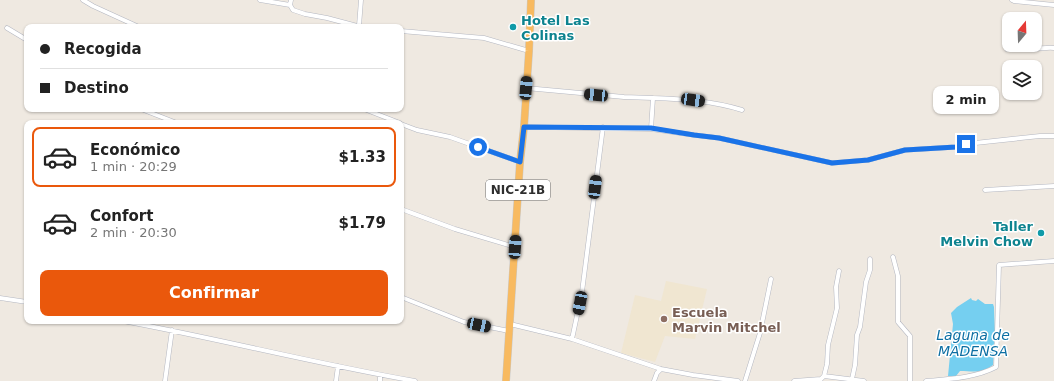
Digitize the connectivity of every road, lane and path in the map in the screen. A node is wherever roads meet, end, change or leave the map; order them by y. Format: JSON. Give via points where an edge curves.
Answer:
{"nodes":[{"id":1,"x":83,"y":0,"type":"edge"},
{"id":2,"x":260,"y":0,"type":"edge"},
{"id":3,"x":291,"y":0,"type":"edge"},
{"id":4,"x":361,"y":0,"type":"edge"},
{"id":5,"x":531,"y":0,"type":"edge"},
{"id":6,"x":1012,"y":0,"type":"edge"},
{"id":7,"x":290,"y":5,"type":"junction"},
{"id":8,"x":1054,"y":5,"type":"edge"},
{"id":9,"x":132,"y":24,"type":"edge"},
{"id":10,"x":349,"y":24,"type":"edge"},
{"id":11,"x":360,"y":24,"type":"edge"},
{"id":12,"x":7,"y":28,"type":"dead end"},
{"id":13,"x":404,"y":31,"type":"edge"},
{"id":14,"x":24,"y":38,"type":"edge"},
{"id":15,"x":1042,"y":48,"type":"edge"},
{"id":16,"x":1054,"y":48,"type":"edge"},
{"id":17,"x":529,"y":51,"type":"junction"},
{"id":18,"x":526,"y":88,"type":"junction"},
{"id":19,"x":653,"y":98,"type":"junction"},
{"id":20,"x":742,"y":110,"type":"dead end"},
{"id":21,"x":149,"y":112,"type":"edge"},
{"id":22,"x":372,"y":112,"type":"edge"},
{"id":23,"x":169,"y":120,"type":"edge"},
{"id":24,"x":392,"y":120,"type":"edge"},
{"id":25,"x":404,"y":125,"type":"edge"},
{"id":26,"x":524,"y":127,"type":"junction"},
{"id":27,"x":603,"y":127,"type":"junction"},
{"id":28,"x":651,"y":128,"type":"junction"},
{"id":29,"x":1054,"y":136,"type":"edge"},
{"id":30,"x":520,"y":162,"type":"junction"},
{"id":31,"x":1054,"y":186,"type":"edge"},
{"id":32,"x":985,"y":190,"type":"dead end"},
{"id":33,"x":404,"y":210,"type":"edge"},
{"id":34,"x":515,"y":247,"type":"junction"},
{"id":35,"x":893,"y":257,"type":"dead end"},
{"id":36,"x":870,"y":259,"type":"dead end"},
{"id":37,"x":1054,"y":262,"type":"edge"},
{"id":38,"x":839,"y":271,"type":"dead end"},
{"id":39,"x":770,"y":279,"type":"dead end"},
{"id":40,"x":0,"y":298,"type":"edge"},
{"id":41,"x":404,"y":299,"type":"edge"},
{"id":42,"x":24,"y":302,"type":"edge"},
{"id":43,"x":139,"y":324,"type":"edge"},
{"id":44,"x":509,"y":327,"type":"junction"},
{"id":45,"x":172,"y":330,"type":"junction"},
{"id":46,"x":572,"y":339,"type":"junction"},
{"id":47,"x":338,"y":366,"type":"junction"},
{"id":48,"x":661,"y":369,"type":"junction"},
{"id":49,"x":380,"y":375,"type":"junction"},
{"id":50,"x":824,"y":376,"type":"junction"},
{"id":51,"x":852,"y":379,"type":"junction"},
{"id":52,"x":165,"y":381,"type":"edge"},
{"id":53,"x":336,"y":381,"type":"edge"},
{"id":54,"x":380,"y":381,"type":"edge"},
{"id":55,"x":415,"y":381,"type":"edge"},
{"id":56,"x":506,"y":381,"type":"edge"},
{"id":57,"x":654,"y":381,"type":"edge"},
{"id":58,"x":738,"y":381,"type":"edge"},
{"id":59,"x":745,"y":381,"type":"edge"},
{"id":60,"x":794,"y":381,"type":"edge"},
{"id":61,"x":864,"y":381,"type":"edge"},
{"id":62,"x":910,"y":381,"type":"edge"},
{"id":63,"x":926,"y":381,"type":"edge"}],
"edges":[{"from":1,"to":9,"type":"street"},
{"from":2,"to":7,"type":"street"},
{"from":3,"to":7,"type":"street"},
{"from":4,"to":11,"type":"street"},
{"from":5,"to":17,"type":"highway","number":"NIC-21B"},
{"from":6,"to":8,"type":"street"},
{"from":7,"to":10,"type":"street","via":[[293,10],[305,14]]},
{"from":12,"to":14,"type":"street"},
{"from":13,"to":17,"type":"street","via":[[484,38]]},
{"from":15,"to":16,"type":"street"},
{"from":17,"to":18,"type":"highway","number":"NIC-21B"},
{"from":18,"to":19,"type":"street"},
{"from":18,"to":26,"type":"highway","number":"NIC-21B"},
{"from":19,"to":20,"type":"street","via":[[682,99]]},
{"from":19,"to":28,"type":"street"},
{"from":21,"to":23,"type":"street"},
{"from":22,"to":24,"type":"street"},
{"from":25,"to":30,"type":"street","via":[[450,137]]},
{"from":26,"to":27,"type":"street"},
{"from":26,"to":30,"type":"highway","number":"NIC-21B"},
{"from":27,"to":28,"type":"street"},
{"from":27,"to":46,"type":"street","via":[[582,292]]},
{"from":28,"to":29,"type":"street","via":[[719,138],[832,163],[868,160],[905,150]]},
{"from":30,"to":34,"type":"highway","number":"NIC-21B"},
{"from":31,"to":32,"type":"street"},
{"from":33,"to":34,"type":"street"},
{"from":34,"to":44,"type":"highway","number":"NIC-21B"},
{"from":35,"to":62,"type":"street","via":[[898,276],[898,322],[910,336]]},
{"from":36,"to":51,"type":"street"},
{"from":37,"to":63,"type":"street","via":[[999,265],[996,367],[962,378]]},
{"from":38,"to":50,"type":"street","via":[[836,287],[837,308]]},
{"from":39,"to":59,"type":"street","via":[[760,333]]},
{"from":40,"to":42,"type":"street"},
{"from":41,"to":44,"type":"street","via":[[464,322]]},
{"from":43,"to":45,"type":"street"},
{"from":44,"to":46,"type":"street"},
{"from":44,"to":56,"type":"highway","number":"NIC-21B"},
{"from":45,"to":47,"type":"street"},
{"from":45,"to":52,"type":"street"},
{"from":46,"to":48,"type":"street"},
{"from":47,"to":49,"type":"street"},
{"from":47,"to":53,"type":"street"},
{"from":48,"to":57,"type":"street"},
{"from":48,"to":58,"type":"street"},
{"from":49,"to":54,"type":"street"},
{"from":49,"to":55,"type":"street"},
{"from":50,"to":51,"type":"street"},
{"from":50,"to":60,"type":"street","via":[[821,379]]},
{"from":51,"to":61,"type":"street"}]}
